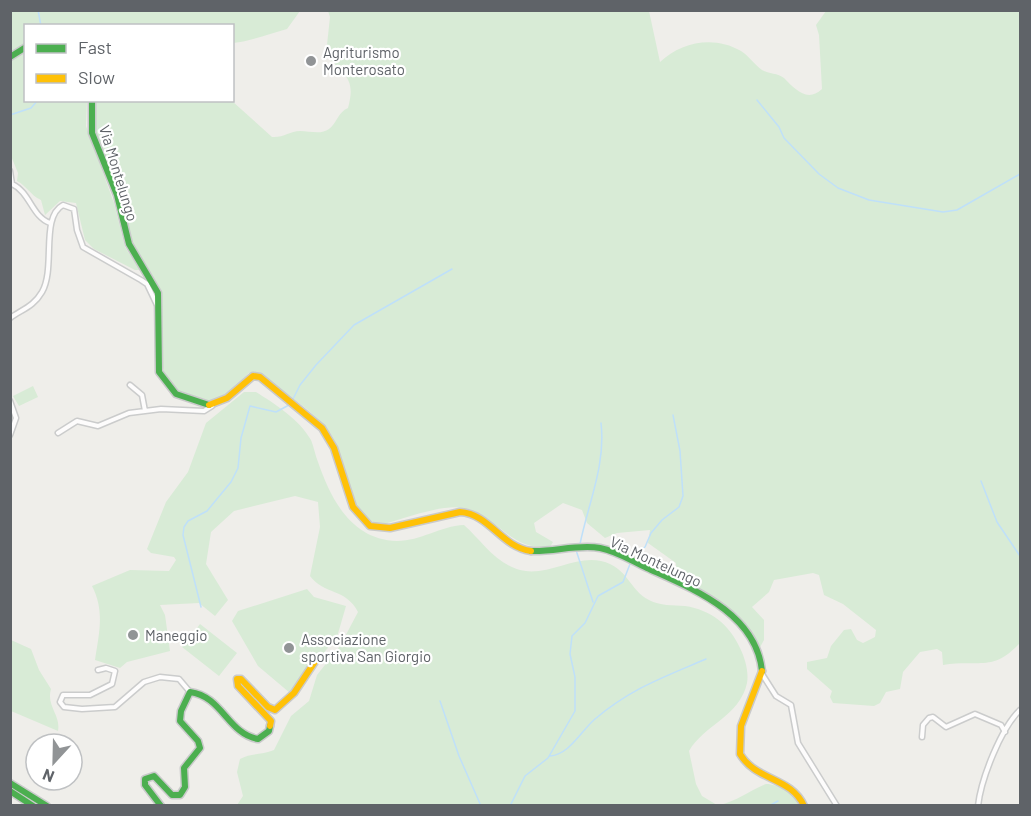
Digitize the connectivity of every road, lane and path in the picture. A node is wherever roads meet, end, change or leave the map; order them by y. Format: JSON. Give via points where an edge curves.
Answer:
{"nodes":[{"id":1,"x":24,"y":48,"type":"edge"},
{"id":2,"x":10,"y":57,"type":"edge"},
{"id":3,"x":92,"y":102,"type":"edge"},
{"id":4,"x":10,"y":171,"type":"edge"},
{"id":5,"x":50,"y":224,"type":"junction"},
{"id":6,"x":157,"y":305,"type":"junction"},
{"id":7,"x":10,"y":318,"type":"edge"},
{"id":8,"x":130,"y":385,"type":"dead end"},
{"id":9,"x":10,"y":401,"type":"edge"},
{"id":10,"x":212,"y":406,"type":"junction"},
{"id":11,"x":145,"y":411,"type":"junction"},
{"id":12,"x":15,"y":422,"type":"junction"},
{"id":13,"x":10,"y":428,"type":"edge"},
{"id":14,"x":58,"y":433,"type":"dead end"},
{"id":15,"x":10,"y":435,"type":"edge"},
{"id":16,"x":316,"y":660,"type":"dead end"},
{"id":17,"x":98,"y":670,"type":"dead end"},
{"id":18,"x":762,"y":674,"type":"junction"},
{"id":19,"x":190,"y":692,"type":"junction"},
{"id":20,"x":1020,"y":710,"type":"edge"},
{"id":21,"x":1005,"y":732,"type":"junction"},
{"id":22,"x":922,"y":737,"type":"dead end"},
{"id":23,"x":10,"y":783,"type":"edge"},
{"id":24,"x":10,"y":792,"type":"edge"},
{"id":25,"x":33,"y":806,"type":"edge"},
{"id":26,"x":47,"y":806,"type":"edge"},
{"id":27,"x":160,"y":806,"type":"edge"},
{"id":28,"x":804,"y":806,"type":"edge"},
{"id":29,"x":837,"y":806,"type":"edge"},
{"id":30,"x":978,"y":806,"type":"edge"}],
"edges":[{"from":1,"to":2,"type":"street"},
{"from":3,"to":6,"type":"street","name":"Via Montelungo","via":[[92,133],[117,195],[129,244],[154,284]]},
{"from":4,"to":5,"type":"street","via":[[12,184],[24,190],[42,219]]},
{"from":5,"to":6,"type":"street","via":[[57,209],[71,206],[83,247],[147,284]]},
{"from":5,"to":7,"type":"street","via":[[48,280],[31,306]]},
{"from":6,"to":10,"type":"street","name":"Via Montelungo","via":[[157,363],[162,381],[180,396]]},
{"from":8,"to":11,"type":"street","via":[[142,395]]},
{"from":9,"to":12,"type":"street"},
{"from":10,"to":11,"type":"street","via":[[204,411]]},
{"from":10,"to":18,"type":"street","name":"Via Montelungo","via":[[253,376],[260,377],[322,428],[334,448],[353,507],[370,526],[390,528],[466,512],[476,515],[504,542],[518,548],[541,550],[584,545],[609,550],[728,611],[757,649]]},
{"from":11,"to":14,"type":"street","via":[[98,426],[77,421]]},
{"from":12,"to":13,"type":"street"},
{"from":12,"to":15,"type":"street"},
{"from":16,"to":19,"type":"street","via":[[299,689],[275,710],[237,679],[238,686],[271,721],[269,731],[258,739],[242,733],[211,698]]},
{"from":17,"to":19,"type":"street","via":[[115,671],[112,684],[90,695],[66,694],[60,702],[64,707],[115,707],[139,685],[160,677],[179,679]]},
{"from":18,"to":28,"type":"street","via":[[740,733],[740,755],[754,771],[794,788]]},
{"from":18,"to":29,"type":"street","via":[[776,696],[791,705],[798,743]]},
{"from":19,"to":27,"type":"street","via":[[180,721],[200,748],[184,768],[185,787],[178,796],[172,795],[154,776],[146,777],[145,785]]},
{"from":20,"to":21,"type":"street"},
{"from":21,"to":22,"type":"street","via":[[1001,725],[975,714],[946,727],[933,717],[928,718]]},
{"from":21,"to":30,"type":"street","via":[[986,768]]},
{"from":23,"to":26,"type":"street"},
{"from":24,"to":25,"type":"street"}]}
